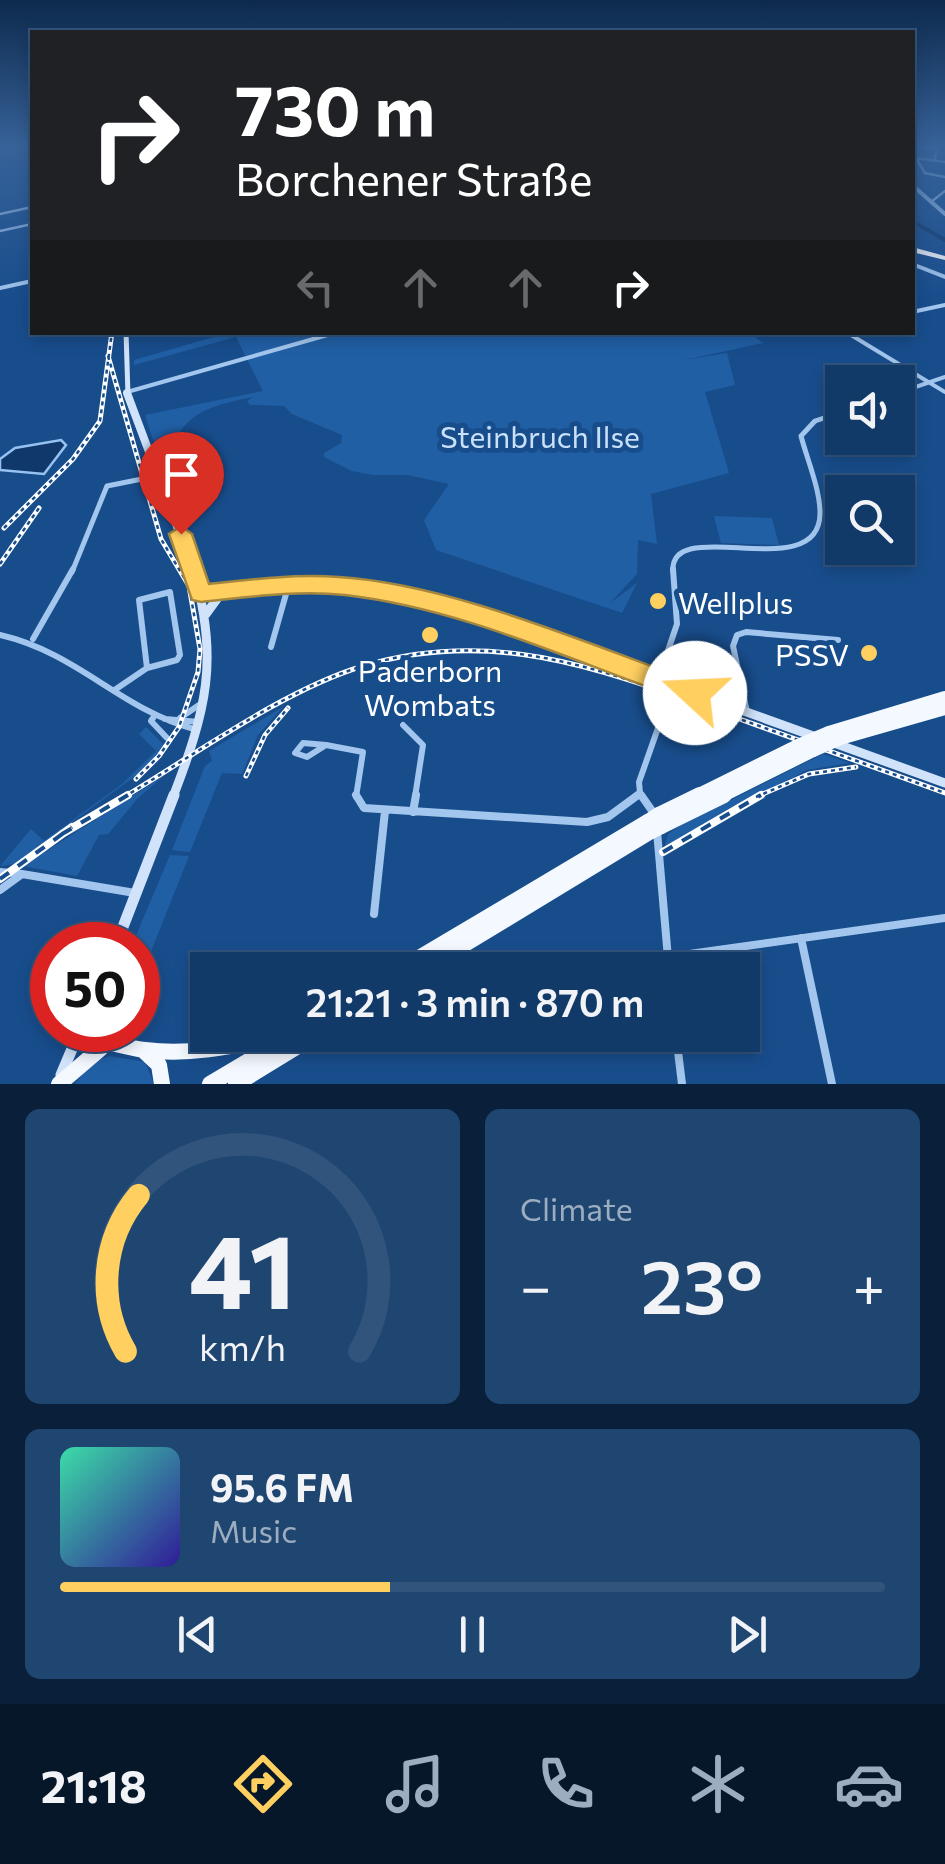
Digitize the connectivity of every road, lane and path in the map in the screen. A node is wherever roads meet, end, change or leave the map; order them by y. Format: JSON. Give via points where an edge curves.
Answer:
{"nodes":[{"id":1,"x":926,"y":198,"type":"edge"},
{"id":2,"x":937,"y":198,"type":"edge"},
{"id":3,"x":931,"y":202,"type":"junction"},
{"id":4,"x":30,"y":207,"type":"edge"},
{"id":5,"x":0,"y":214,"type":"edge"},
{"id":6,"x":945,"y":214,"type":"edge"},
{"id":7,"x":30,"y":224,"type":"edge"},
{"id":8,"x":0,"y":231,"type":"edge"},
{"id":9,"x":915,"y":251,"type":"edge"},
{"id":10,"x":945,"y":259,"type":"edge"},
{"id":11,"x":915,"y":265,"type":"edge"},
{"id":12,"x":945,"y":277,"type":"edge"},
{"id":13,"x":30,"y":281,"type":"edge"},
{"id":14,"x":0,"y":288,"type":"edge"},
{"id":15,"x":945,"y":305,"type":"edge"},
{"id":16,"x":915,"y":309,"type":"edge"},
{"id":17,"x":126,"y":335,"type":"edge"},
{"id":18,"x":327,"y":335,"type":"edge"},
{"id":19,"x":851,"y":335,"type":"edge"},
{"id":20,"x":945,"y":377,"type":"edge"},
{"id":21,"x":927,"y":383,"type":"junction"},
{"id":22,"x":915,"y":387,"type":"edge"},
{"id":23,"x":127,"y":392,"type":"junction"},
{"id":24,"x":945,"y":392,"type":"edge"},
{"id":25,"x":825,"y":418,"type":"edge"},
{"id":26,"x":160,"y":476,"type":"junction"},
{"id":27,"x":289,"y":584,"type":"junction"},
{"id":28,"x":227,"y":590,"type":"junction"},
{"id":29,"x":201,"y":595,"type":"junction"},
{"id":30,"x":206,"y":614,"type":"junction"},
{"id":31,"x":0,"y":634,"type":"edge"},
{"id":32,"x":33,"y":639,"type":"junction"},
{"id":33,"x":838,"y":640,"type":"dead end"},
{"id":34,"x":271,"y":647,"type":"dead end"},
{"id":35,"x":147,"y":668,"type":"junction"},
{"id":36,"x":657,"y":680,"type":"junction"},
{"id":37,"x":116,"y":689,"type":"junction"},
{"id":38,"x":945,"y":698,"type":"edge"},
{"id":39,"x":204,"y":700,"type":"junction"},
{"id":40,"x":945,"y":708,"type":"edge"},
{"id":41,"x":748,"y":712,"type":"junction"},
{"id":42,"x":155,"y":719,"type":"junction"},
{"id":43,"x":177,"y":720,"type":"junction"},
{"id":44,"x":403,"y":725,"type":"dead end"},
{"id":45,"x":198,"y":726,"type":"junction"},
{"id":46,"x":834,"y":735,"type":"junction"},
{"id":47,"x":167,"y":738,"type":"dead end"},
{"id":48,"x":326,"y":745,"type":"dead end"},
{"id":49,"x":945,"y":783,"type":"edge"},
{"id":50,"x":640,"y":794,"type":"junction"},
{"id":51,"x":386,"y":811,"type":"junction"},
{"id":52,"x":414,"y":812,"type":"junction"},
{"id":53,"x":655,"y":824,"type":"junction"},
{"id":54,"x":0,"y":872,"type":"edge"},
{"id":55,"x":22,"y":874,"type":"junction"},
{"id":56,"x":0,"y":890,"type":"edge"},
{"id":57,"x":138,"y":894,"type":"junction"},
{"id":58,"x":374,"y":914,"type":"dead end"},
{"id":59,"x":945,"y":918,"type":"edge"},
{"id":60,"x":126,"y":922,"type":"edge"},
{"id":61,"x":801,"y":938,"type":"junction"},
{"id":62,"x":431,"y":952,"type":"edge"},
{"id":63,"x":451,"y":952,"type":"edge"},
{"id":64,"x":668,"y":952,"type":"edge"},
{"id":65,"x":698,"y":952,"type":"edge"},
{"id":66,"x":160,"y":1051,"type":"edge"},
{"id":67,"x":71,"y":1052,"type":"edge"},
{"id":68,"x":93,"y":1052,"type":"edge"},
{"id":69,"x":144,"y":1052,"type":"edge"},
{"id":70,"x":207,"y":1052,"type":"edge"},
{"id":71,"x":261,"y":1052,"type":"edge"},
{"id":72,"x":289,"y":1052,"type":"edge"},
{"id":73,"x":678,"y":1052,"type":"edge"},
{"id":74,"x":239,"y":1083,"type":"edge"},
{"id":75,"x":58,"y":1084,"type":"edge"},
{"id":76,"x":162,"y":1084,"type":"edge"},
{"id":77,"x":210,"y":1084,"type":"edge"},
{"id":78,"x":682,"y":1084,"type":"edge"},
{"id":79,"x":832,"y":1084,"type":"edge"}],
"edges":[{"from":1,"to":3,"type":"street"},
{"from":2,"to":3,"type":"street"},
{"from":3,"to":6,"type":"street"},
{"from":4,"to":5,"type":"street"},
{"from":7,"to":8,"type":"street"},
{"from":9,"to":10,"type":"highway"},
{"from":11,"to":12,"type":"street"},
{"from":13,"to":14,"type":"street"},
{"from":15,"to":16,"type":"street"},
{"from":17,"to":23,"type":"main road"},
{"from":18,"to":23,"type":"street"},
{"from":19,"to":21,"type":"street"},
{"from":20,"to":21,"type":"street"},
{"from":21,"to":22,"type":"street"},
{"from":21,"to":24,"type":"street"},
{"from":23,"to":26,"type":"main road"},
{"from":25,"to":36,"type":"street","via":[[801,436],[820,526],[812,537],[780,548],[698,546],[676,555],[676,624]]},
{"from":26,"to":29,"type":"main road"},
{"from":26,"to":32,"type":"street","via":[[107,486],[76,564]]},
{"from":27,"to":28,"type":"main road"},
{"from":27,"to":34,"type":"street"},
{"from":27,"to":36,"type":"main road","via":[[423,599]]},
{"from":28,"to":29,"type":"main road"},
{"from":28,"to":30,"type":"main road"},
{"from":29,"to":30,"type":"main road"},
{"from":30,"to":39,"type":"main road"},
{"from":31,"to":32,"type":"street"},
{"from":32,"to":37,"type":"street"},
{"from":33,"to":41,"type":"street","via":[[737,635],[733,646]]},
{"from":35,"to":35,"type":"street","via":[[139,600],[170,592],[180,655]]},
{"from":35,"to":37,"type":"street"},
{"from":36,"to":41,"type":"main road"},
{"from":36,"to":50,"type":"street","via":[[658,728]]},
{"from":37,"to":42,"type":"street"},
{"from":38,"to":46,"type":"highway"},
{"from":39,"to":43,"type":"street"},
{"from":39,"to":45,"type":"main road"},
{"from":40,"to":46,"type":"highway"},
{"from":41,"to":49,"type":"main road"},
{"from":42,"to":43,"type":"street"},
{"from":42,"to":45,"type":"street"},
{"from":42,"to":47,"type":"street"},
{"from":43,"to":45,"type":"street"},
{"from":44,"to":52,"type":"street","via":[[423,745]]},
{"from":45,"to":57,"type":"main road"},
{"from":46,"to":53,"type":"highway","bridge":true},
{"from":48,"to":51,"type":"street","via":[[364,752],[358,804]]},
{"from":50,"to":52,"type":"street","via":[[608,817],[587,822]]},
{"from":50,"to":64,"type":"street","via":[[656,816]]},
{"from":51,"to":52,"type":"street"},
{"from":51,"to":58,"type":"street"},
{"from":53,"to":62,"type":"highway"},
{"from":53,"to":63,"type":"highway"},
{"from":54,"to":55,"type":"street"},
{"from":55,"to":56,"type":"street"},
{"from":55,"to":57,"type":"street"},
{"from":57,"to":60,"type":"main road"},
{"from":59,"to":61,"type":"street"},
{"from":61,"to":65,"type":"street"},
{"from":61,"to":79,"type":"street"},
{"from":66,"to":70,"type":"highway"},
{"from":67,"to":75,"type":"main road"},
{"from":68,"to":75,"type":"highway"},
{"from":69,"to":76,"type":"highway","via":[[158,1065]]},
{"from":71,"to":77,"type":"highway"},
{"from":72,"to":74,"type":"highway"},
{"from":73,"to":78,"type":"street"}]}
